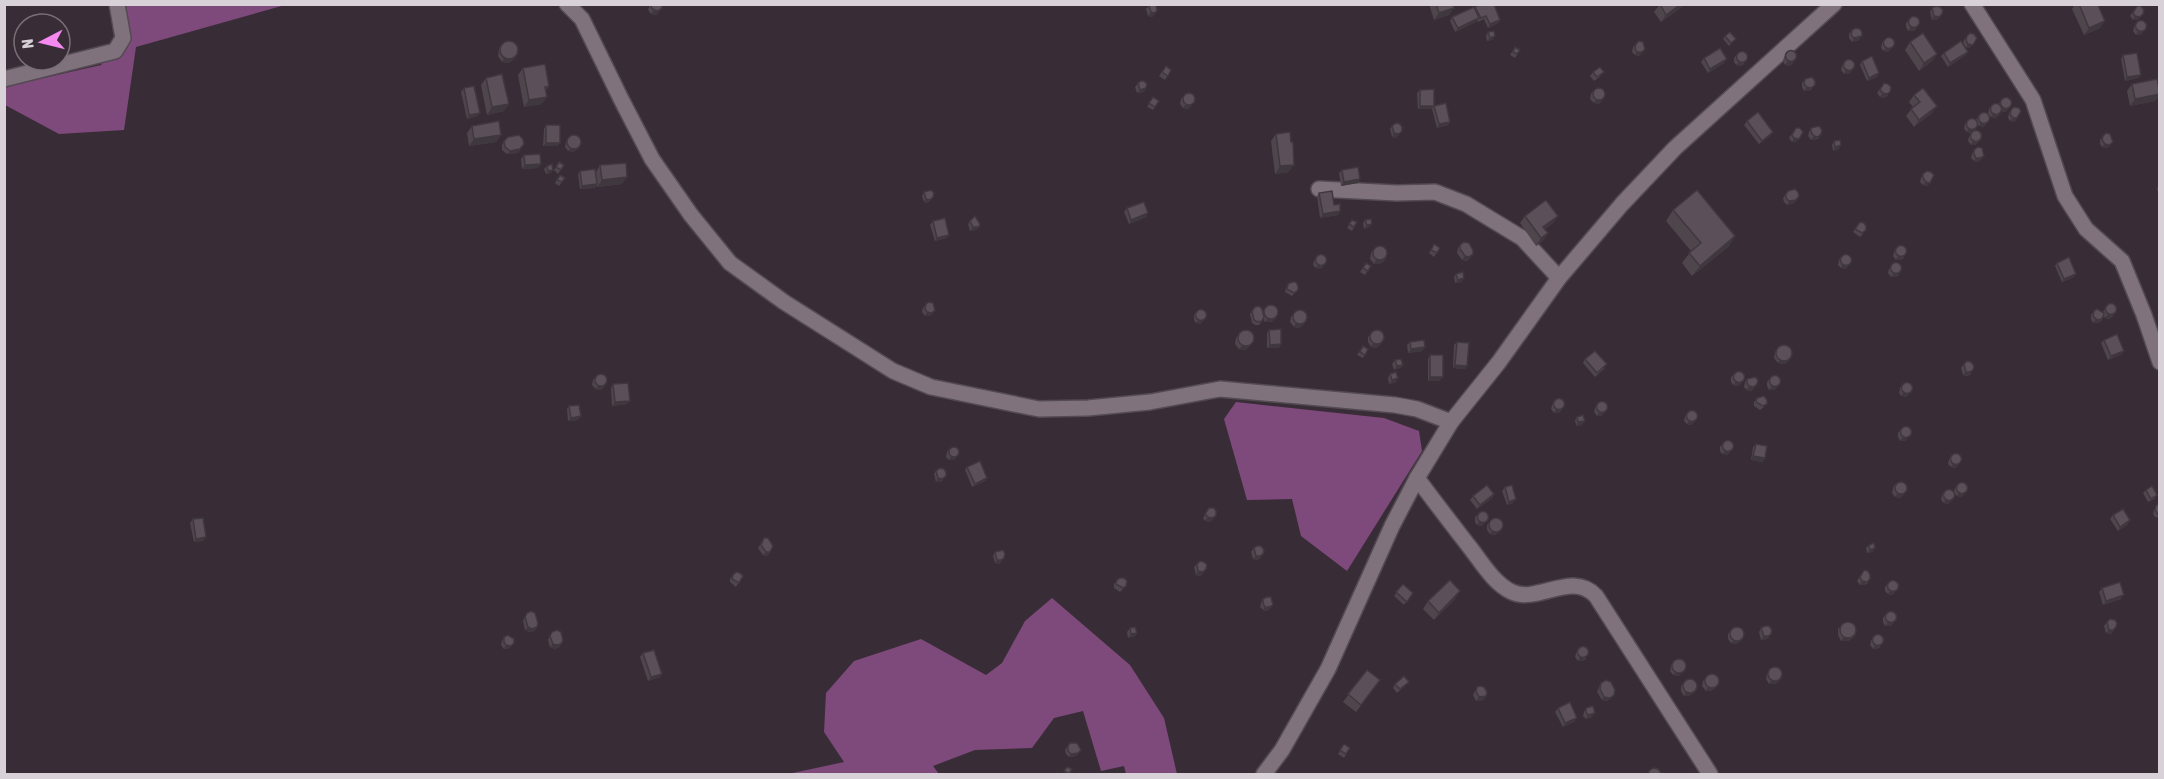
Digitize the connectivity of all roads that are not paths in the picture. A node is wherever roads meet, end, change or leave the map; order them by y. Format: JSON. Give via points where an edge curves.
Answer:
{"nodes":[{"id":1,"x":117,"y":4,"type":"edge"},
{"id":2,"x":567,"y":4,"type":"edge"},
{"id":3,"x":1834,"y":4,"type":"edge"},
{"id":4,"x":1972,"y":4,"type":"edge"},
{"id":5,"x":4,"y":79,"type":"edge"},
{"id":6,"x":1319,"y":189,"type":"dead end"},
{"id":7,"x":1559,"y":278,"type":"junction"},
{"id":8,"x":2160,"y":362,"type":"edge"},
{"id":9,"x":1451,"y":422,"type":"junction"},
{"id":10,"x":1417,"y":478,"type":"junction"},
{"id":11,"x":1264,"y":774,"type":"edge"},
{"id":12,"x":1710,"y":774,"type":"edge"}],
"edges":[{"from":1,"to":5,"type":"street","via":[[123,38],[115,51]]},
{"from":2,"to":9,"type":"street","via":[[582,19],[652,159],[730,263],[893,371],[931,387],[1039,409],[1150,402],[1220,389],[1395,405]]},
{"from":3,"to":7,"type":"street","via":[[1675,148]]},
{"from":4,"to":8,"type":"street","via":[[2033,100],[2065,195],[2086,229],[2122,261]]},
{"from":6,"to":7,"type":"street","via":[[1435,192],[1466,204],[1522,238]]},
{"from":7,"to":9,"type":"street"},
{"from":9,"to":10,"type":"street"},
{"from":10,"to":11,"type":"street","via":[[1328,669]]},
{"from":10,"to":12,"type":"street","via":[[1506,589],[1521,595],[1578,586],[1591,590]]}]}
